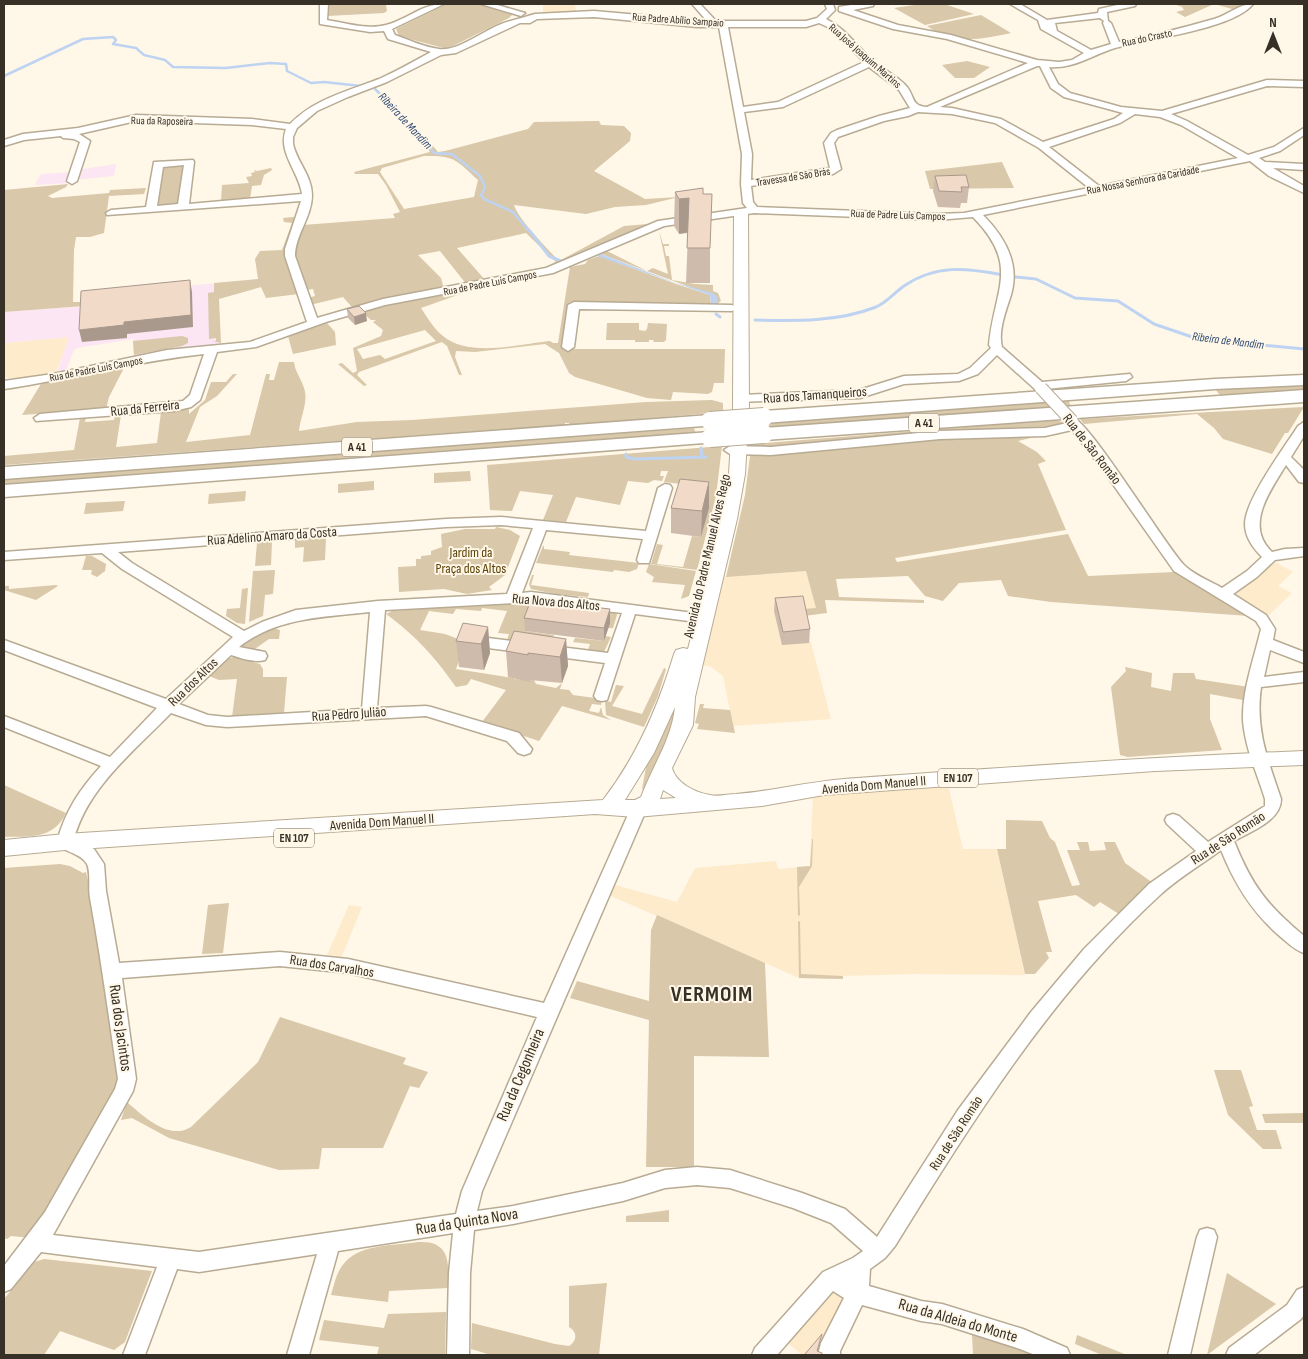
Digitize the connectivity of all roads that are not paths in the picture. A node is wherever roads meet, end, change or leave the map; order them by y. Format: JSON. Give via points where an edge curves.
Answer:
{"nodes":[{"id":1,"x":324,"y":4,"type":"edge"},
{"id":2,"x":440,"y":4,"type":"edge"},
{"id":3,"x":485,"y":4,"type":"edge"},
{"id":4,"x":696,"y":4,"type":"edge"},
{"id":5,"x":870,"y":4,"type":"edge"},
{"id":6,"x":1014,"y":4,"type":"edge"},
{"id":7,"x":1132,"y":4,"type":"edge"},
{"id":8,"x":1249,"y":4,"type":"edge"},
{"id":9,"x":830,"y":7,"type":"edge"},
{"id":10,"x":843,"y":9,"type":"junction"},
{"id":11,"x":520,"y":17,"type":"junction"},
{"id":12,"x":1105,"y":19,"type":"junction"},
{"id":13,"x":820,"y":20,"type":"junction"},
{"id":14,"x":719,"y":24,"type":"junction"},
{"id":15,"x":389,"y":32,"type":"junction"},
{"id":16,"x":1053,"y":33,"type":"junction"},
{"id":17,"x":1116,"y":45,"type":"junction"},
{"id":18,"x":439,"y":52,"type":"junction"},
{"id":19,"x":1090,"y":52,"type":"junction"},
{"id":20,"x":870,"y":63,"type":"junction"},
{"id":21,"x":1040,"y":64,"type":"junction"},
{"id":22,"x":1304,"y":84,"type":"edge"},
{"id":23,"x":922,"y":109,"type":"junction"},
{"id":24,"x":740,"y":110,"type":"junction"},
{"id":25,"x":1132,"y":112,"type":"junction"},
{"id":26,"x":1162,"y":114,"type":"junction"},
{"id":27,"x":292,"y":127,"type":"junction"},
{"id":28,"x":1304,"y":131,"type":"edge"},
{"id":29,"x":52,"y":134,"type":"junction"},
{"id":30,"x":4,"y":143,"type":"edge"},
{"id":31,"x":1042,"y":146,"type":"junction"},
{"id":32,"x":1249,"y":158,"type":"junction"},
{"id":33,"x":1263,"y":165,"type":"junction"},
{"id":34,"x":1304,"y":167,"type":"edge"},
{"id":35,"x":72,"y":181,"type":"dead end"},
{"id":36,"x":746,"y":184,"type":"junction"},
{"id":37,"x":1097,"y":189,"type":"junction"},
{"id":38,"x":1304,"y":190,"type":"edge"},
{"id":39,"x":307,"y":197,"type":"junction"},
{"id":40,"x":183,"y":207,"type":"junction"},
{"id":41,"x":151,"y":209,"type":"junction"},
{"id":42,"x":743,"y":212,"type":"junction"},
{"id":43,"x":111,"y":213,"type":"dead end"},
{"id":44,"x":976,"y":213,"type":"junction"},
{"id":45,"x":732,"y":308,"type":"junction"},
{"id":46,"x":313,"y":323,"type":"junction"},
{"id":47,"x":568,"y":347,"type":"dead end"},
{"id":48,"x":212,"y":348,"type":"junction"},
{"id":49,"x":997,"y":349,"type":"junction"},
{"id":50,"x":1126,"y":377,"type":"dead end"},
{"id":51,"x":1304,"y":380,"type":"edge"},
{"id":52,"x":4,"y":385,"type":"edge"},
{"id":53,"x":1040,"y":387,"type":"junction"},
{"id":54,"x":1304,"y":396,"type":"edge"},
{"id":55,"x":738,"y":404,"type":"junction"},
{"id":56,"x":40,"y":418,"type":"dead end"},
{"id":57,"x":1074,"y":423,"type":"junction"},
{"id":58,"x":764,"y":426,"type":"junction"},
{"id":59,"x":1304,"y":426,"type":"edge"},
{"id":60,"x":710,"y":430,"type":"junction"},
{"id":61,"x":735,"y":450,"type":"junction"},
{"id":62,"x":1285,"y":458,"type":"junction"},
{"id":63,"x":4,"y":473,"type":"edge"},
{"id":64,"x":1304,"y":479,"type":"edge"},
{"id":65,"x":665,"y":488,"type":"dead end"},
{"id":66,"x":4,"y":491,"type":"edge"},
{"id":67,"x":540,"y":524,"type":"junction"},
{"id":68,"x":651,"y":536,"type":"junction"},
{"id":69,"x":104,"y":548,"type":"junction"},
{"id":70,"x":1304,"y":552,"type":"edge"},
{"id":71,"x":4,"y":556,"type":"edge"},
{"id":72,"x":1270,"y":557,"type":"junction"},
{"id":73,"x":644,"y":560,"type":"dead end"},
{"id":74,"x":1222,"y":595,"type":"junction"},
{"id":75,"x":513,"y":597,"type":"junction"},
{"id":76,"x":378,"y":606,"type":"junction"},
{"id":77,"x":630,"y":609,"type":"junction"},
{"id":78,"x":699,"y":617,"type":"junction"},
{"id":79,"x":244,"y":637,"type":"junction"},
{"id":80,"x":472,"y":641,"type":"edge"},
{"id":81,"x":1265,"y":642,"type":"junction"},
{"id":82,"x":4,"y":645,"type":"edge"},
{"id":83,"x":228,"y":648,"type":"junction"},
{"id":84,"x":260,"y":656,"type":"dead end"},
{"id":85,"x":1304,"y":658,"type":"edge"},
{"id":86,"x":614,"y":659,"type":"junction"},
{"id":87,"x":1304,"y":677,"type":"edge"},
{"id":88,"x":1256,"y":683,"type":"junction"},
{"id":89,"x":602,"y":696,"type":"dead end"},
{"id":90,"x":168,"y":706,"type":"junction"},
{"id":91,"x":369,"y":713,"type":"junction"},
{"id":92,"x":4,"y":722,"type":"edge"},
{"id":93,"x":524,"y":749,"type":"dead end"},
{"id":94,"x":1304,"y":758,"type":"edge"},
{"id":95,"x":1260,"y":760,"type":"junction"},
{"id":96,"x":112,"y":764,"type":"junction"},
{"id":97,"x":636,"y":768,"type":"junction"},
{"id":98,"x":662,"y":768,"type":"junction"},
{"id":99,"x":710,"y":803,"type":"junction"},
{"id":100,"x":609,"y":806,"type":"junction"},
{"id":101,"x":639,"y":808,"type":"junction"},
{"id":102,"x":1173,"y":820,"type":"dead end"},
{"id":103,"x":1225,"y":838,"type":"junction"},
{"id":104,"x":65,"y":842,"type":"junction"},
{"id":105,"x":4,"y":848,"type":"edge"},
{"id":106,"x":1207,"y":851,"type":"junction"},
{"id":107,"x":88,"y":853,"type":"junction"},
{"id":108,"x":4,"y":859,"type":"edge"},
{"id":109,"x":1304,"y":946,"type":"edge"},
{"id":110,"x":112,"y":971,"type":"junction"},
{"id":111,"x":549,"y":1012,"type":"junction"},
{"id":112,"x":464,"y":1223,"type":"junction"},
{"id":113,"x":1207,"y":1237,"type":"dead end"},
{"id":114,"x":36,"y":1242,"type":"junction"},
{"id":115,"x":330,"y":1244,"type":"junction"},
{"id":116,"x":878,"y":1251,"type":"junction"},
{"id":117,"x":170,"y":1260,"type":"junction"},
{"id":118,"x":860,"y":1265,"type":"junction"},
{"id":119,"x":830,"y":1279,"type":"junction"},
{"id":120,"x":4,"y":1282,"type":"edge"},
{"id":121,"x":856,"y":1293,"type":"junction"},
{"id":122,"x":1304,"y":1297,"type":"edge"},
{"id":123,"x":134,"y":1355,"type":"edge"},
{"id":124,"x":298,"y":1355,"type":"edge"},
{"id":125,"x":458,"y":1355,"type":"edge"},
{"id":126,"x":763,"y":1355,"type":"edge"},
{"id":127,"x":829,"y":1355,"type":"edge"},
{"id":128,"x":1059,"y":1355,"type":"edge"},
{"id":129,"x":1179,"y":1355,"type":"edge"},
{"id":130,"x":1237,"y":1355,"type":"edge"}],
"edges":[{"from":1,"to":15,"type":"street","via":[[323,22]]},
{"from":2,"to":15,"type":"street"},
{"from":3,"to":11,"type":"street"},
{"from":4,"to":14,"type":"street"},
{"from":5,"to":10,"type":"street"},
{"from":6,"to":16,"type":"street","via":[[1042,19],[1044,27]]},
{"from":7,"to":12,"type":"street","via":[[1102,11]]},
{"from":8,"to":17,"type":"street","name":"Rua do Crasto","via":[[1219,20]]},
{"from":9,"to":10,"type":"street"},
{"from":9,"to":13,"type":"street"},
{"from":10,"to":21,"type":"street","via":[[896,27],[948,37]]},
{"from":11,"to":14,"type":"street","name":"Rua Padre Abílio Sampaio","via":[[529,20],[602,14]]},
{"from":11,"to":18,"type":"street","via":[[453,51]]},
{"from":12,"to":16,"type":"street","via":[[1050,21]]},
{"from":12,"to":17,"type":"street"},
{"from":13,"to":14,"type":"street","name":"Rua Padre Abílio Sampaio","via":[[806,24]]},
{"from":13,"to":20,"type":"street","name":"Rua José Joaquim Martins","via":[[835,27]]},
{"from":14,"to":24,"type":"street"},
{"from":15,"to":18,"type":"street"},
{"from":16,"to":19,"type":"street"},
{"from":17,"to":19,"type":"street","name":"Rua do Crasto"},
{"from":18,"to":27,"type":"street","via":[[386,79],[320,105]]},
{"from":19,"to":21,"type":"street","name":"Rua do Crasto","via":[[1075,62]]},
{"from":20,"to":23,"type":"street","name":"Rua José Joaquim Martins","via":[[903,88],[912,105]]},
{"from":20,"to":24,"type":"street","via":[[780,105]]},
{"from":21,"to":23,"type":"street"},
{"from":21,"to":25,"type":"street","via":[[1054,86],[1067,95]]},
{"from":22,"to":26,"type":"street","via":[[1267,84]]},
{"from":23,"to":31,"type":"street","via":[[952,111],[998,121]]},
{"from":23,"to":36,"type":"street","name":"Travessa de São Brás","via":[[882,118],[834,136],[830,143],[836,164],[833,171]]},
{"from":24,"to":36,"type":"street","via":[[747,154]]},
{"from":25,"to":26,"type":"street"},
{"from":25,"to":31,"type":"street","via":[[1117,121]]},
{"from":26,"to":32,"type":"street"},
{"from":27,"to":29,"type":"street","name":"Rua da Raposeira","via":[[252,122],[136,118]]},
{"from":27,"to":39,"type":"street","via":[[288,148],[306,187]]},
{"from":28,"to":32,"type":"street","name":"Rua Nossa Senhora da Caridade","via":[[1278,149]]},
{"from":29,"to":30,"type":"street","name":"Rua da Raposeira"},
{"from":29,"to":35,"type":"street","via":[[76,136],[85,141]]},
{"from":31,"to":37,"type":"street"},
{"from":32,"to":33,"type":"street"},
{"from":32,"to":37,"type":"street","name":"Rua Nossa Senhora da Caridade"},
{"from":33,"to":34,"type":"street"},
{"from":33,"to":38,"type":"street"},
{"from":36,"to":42,"type":"street","via":[[748,202]]},
{"from":37,"to":44,"type":"street","name":"Rua Nossa Senhora da Caridade"},
{"from":39,"to":40,"type":"street"},
{"from":39,"to":46,"type":"street","via":[[290,256]]},
{"from":40,"to":41,"type":"street"},
{"from":40,"to":41,"type":"street","via":[[189,162],[158,164]]},
{"from":41,"to":43,"type":"street"},
{"from":42,"to":44,"type":"street","name":"Rua de Padre Luís Campos","via":[[937,217]]},
{"from":42,"to":45,"type":"main road","name":"Avenida do Padre Manuel Alves Rego"},
{"from":42,"to":46,"type":"street","name":"Rua de Padre Luís Campos","via":[[662,223],[549,271],[399,299]]},
{"from":42,"to":55,"type":"main road","name":"Avenida do Padre Manuel Alves Rego"},
{"from":44,"to":49,"type":"street","via":[[993,230],[1009,264],[1006,294],[999,314]]},
{"from":45,"to":47,"type":"street","via":[[574,305]]},
{"from":45,"to":55,"type":"main road","name":"Avenida do Padre Manuel Alves Rego"},
{"from":46,"to":48,"type":"street","name":"Rua de Padre Luís Campos","via":[[252,345]]},
{"from":48,"to":52,"type":"street","name":"Rua de Padre Luís Campos"},
{"from":48,"to":56,"type":"street","name":"Rua da Ferreira","via":[[197,395],[187,404]]},
{"from":49,"to":53,"type":"street","name":"Rua de São Romão"},
{"from":49,"to":55,"type":"street","name":"Rua dos Tamanqueiros","via":[[973,372],[962,376],[905,380],[860,394]]},
{"from":50,"to":53,"type":"street"},
{"from":51,"to":58,"type":"highway","number":"A 41","via":[[1214,384]]},
{"from":53,"to":57,"type":"street","name":"Rua de São Romão","bridge":true},
{"from":54,"to":58,"type":"highway","number":"A 41"},
{"from":55,"to":61,"type":"main road","name":"Avenida do Padre Manuel Alves Rego"},
{"from":57,"to":61,"type":"street","via":[[1045,432],[940,435],[805,449]]},
{"from":57,"to":74,"type":"street","name":"Rua de São Romão","via":[[1173,562]]},
{"from":58,"to":60,"type":"highway","number":"A 41","bridge":true},
{"from":59,"to":62,"type":"street"},
{"from":60,"to":63,"type":"highway","number":"A 41"},
{"from":60,"to":66,"type":"highway","number":"A 41"},
{"from":61,"to":78,"type":"main road","name":"Avenida do Padre Manuel Alves Rego"},
{"from":62,"to":64,"type":"street"},
{"from":62,"to":72,"type":"street","via":[[1252,518],[1256,541]]},
{"from":65,"to":68,"type":"street"},
{"from":67,"to":68,"type":"street","name":"Rua Adelino Amaro da Costa"},
{"from":67,"to":69,"type":"street","name":"Rua Adelino Amaro da Costa","via":[[501,521],[446,523]]},
{"from":67,"to":75,"type":"street"},
{"from":68,"to":73,"type":"street"},
{"from":69,"to":71,"type":"street","name":"Rua Adelino Amaro da Costa"},
{"from":69,"to":79,"type":"street","via":[[127,566]]},
{"from":70,"to":72,"type":"street"},
{"from":72,"to":74,"type":"street"},
{"from":74,"to":81,"type":"street","name":"Rua de São Romão","via":[[1261,618],[1268,629]]},
{"from":75,"to":76,"type":"street","name":"Rua Nova dos Altos"},
{"from":75,"to":77,"type":"street","name":"Rua Nova dos Altos"},
{"from":76,"to":79,"type":"street","name":"Rua dos Altos","via":[[296,615]]},
{"from":76,"to":91,"type":"street"},
{"from":77,"to":78,"type":"street","name":"Rua Nova dos Altos"},
{"from":77,"to":86,"type":"street"},
{"from":78,"to":97,"type":"main road","name":"Avenida do Padre Manuel Alves Rego","via":[[672,691]]},
{"from":78,"to":98,"type":"main road","name":"Avenida do Padre Manuel Alves Rego","via":[[683,725]]},
{"from":79,"to":83,"type":"street","name":"Rua dos Altos"},
{"from":80,"to":86,"type":"street"},
{"from":81,"to":85,"type":"street"},
{"from":81,"to":88,"type":"street","name":"Rua de São Romão"},
{"from":82,"to":90,"type":"street","name":"Rua Pedro Julião"},
{"from":83,"to":84,"type":"street"},
{"from":83,"to":90,"type":"street","name":"Rua dos Altos"},
{"from":86,"to":89,"type":"street"},
{"from":87,"to":88,"type":"street"},
{"from":88,"to":95,"type":"street","name":"Rua de São Romão","via":[[1251,720]]},
{"from":90,"to":91,"type":"street","name":"Rua Pedro Julião","via":[[216,722]]},
{"from":90,"to":96,"type":"street","name":"Rua dos Altos"},
{"from":91,"to":93,"type":"street","name":"Rua Pedro Julião","via":[[417,710],[435,713],[514,737]]},
{"from":92,"to":96,"type":"street"},
{"from":94,"to":95,"type":"main road","number":"EN 107"},
{"from":95,"to":99,"type":"main road","name":"Avenida Dom Manuel II","number":"EN 107","via":[[1155,764],[862,785]]},
{"from":95,"to":103,"type":"street","name":"Rua de São Romão","via":[[1273,799],[1272,807],[1268,813]]},
{"from":96,"to":104,"type":"street","name":"Rua dos Altos","via":[[80,801]]},
{"from":97,"to":100,"type":"main road","name":"Avenida do Padre Manuel Alves Rego"},
{"from":97,"to":101,"type":"main road","name":"Avenida do Padre Manuel Alves Rego"},
{"from":98,"to":99,"type":"main road","via":[[664,778],[672,787]]},
{"from":98,"to":101,"type":"main road","name":"Avenida do Padre Manuel Alves Rego","via":[[649,802]]},
{"from":99,"to":101,"type":"main road","name":"Avenida Dom Manuel II","number":"EN 107"},
{"from":100,"to":101,"type":"main road","name":"Avenida Dom Manuel II"},
{"from":100,"to":104,"type":"main road","name":"Avenida Dom Manuel II"},
{"from":101,"to":107,"type":"main road","name":"Avenida Dom Manuel II","number":"EN 107","via":[[608,816]]},
{"from":101,"to":111,"type":"street","name":"Rua da Cegonheira"},
{"from":102,"to":106,"type":"street"},
{"from":103,"to":106,"type":"street","name":"Rua de São Romão"},
{"from":103,"to":109,"type":"street","via":[[1252,896],[1266,914]]},
{"from":104,"to":105,"type":"main road","name":"Avenida Dom Manuel II"},
{"from":104,"to":107,"type":"street","name":"Avenida Dom Manuel II"},
{"from":106,"to":116,"type":"street","name":"Rua de São Romão","via":[[1155,889],[1055,994],[964,1116],[896,1229]]},
{"from":107,"to":108,"type":"main road","name":"Avenida Dom Manuel II","number":"EN 107"},
{"from":107,"to":110,"type":"street","name":"Rua dos Jacintos","via":[[96,864],[97,891]]},
{"from":110,"to":111,"type":"street","name":"Rua dos Carvalhos","via":[[301,960],[348,966]]},
{"from":110,"to":114,"type":"street","name":"Rua dos Jacintos","via":[[126,1071],[124,1092]]},
{"from":111,"to":112,"type":"street","name":"Rua da Cegonheira","via":[[476,1181]]},
{"from":112,"to":115,"type":"street","name":"Rua da Quinta Nova"},
{"from":112,"to":116,"type":"street","name":"Rua da Quinta Nova","via":[[623,1192],[665,1179],[718,1176],[795,1199],[838,1216]]},
{"from":112,"to":125,"type":"street","name":"Rua da Cegonheira"},
{"from":113,"to":129,"type":"street"},
{"from":114,"to":117,"type":"street","name":"Rua da Quinta Nova"},
{"from":114,"to":120,"type":"street","name":"Rua dos Jacintos"},
{"from":115,"to":117,"type":"street","name":"Rua da Quinta Nova","via":[[200,1262]]},
{"from":115,"to":124,"type":"street"},
{"from":116,"to":118,"type":"street","name":"Rua de São Romão"},
{"from":117,"to":123,"type":"street"},
{"from":118,"to":119,"type":"street","name":"Rua de São Romão"},
{"from":118,"to":121,"type":"street","via":[[862,1275]]},
{"from":119,"to":121,"type":"street"},
{"from":119,"to":126,"type":"street","name":"Rua de São Romão"},
{"from":121,"to":127,"type":"street"},
{"from":121,"to":128,"type":"street","name":"Rua da Aldeia do Monte","via":[[942,1314],[1023,1339]]},
{"from":122,"to":130,"type":"street","via":[[1294,1312]]}]}
